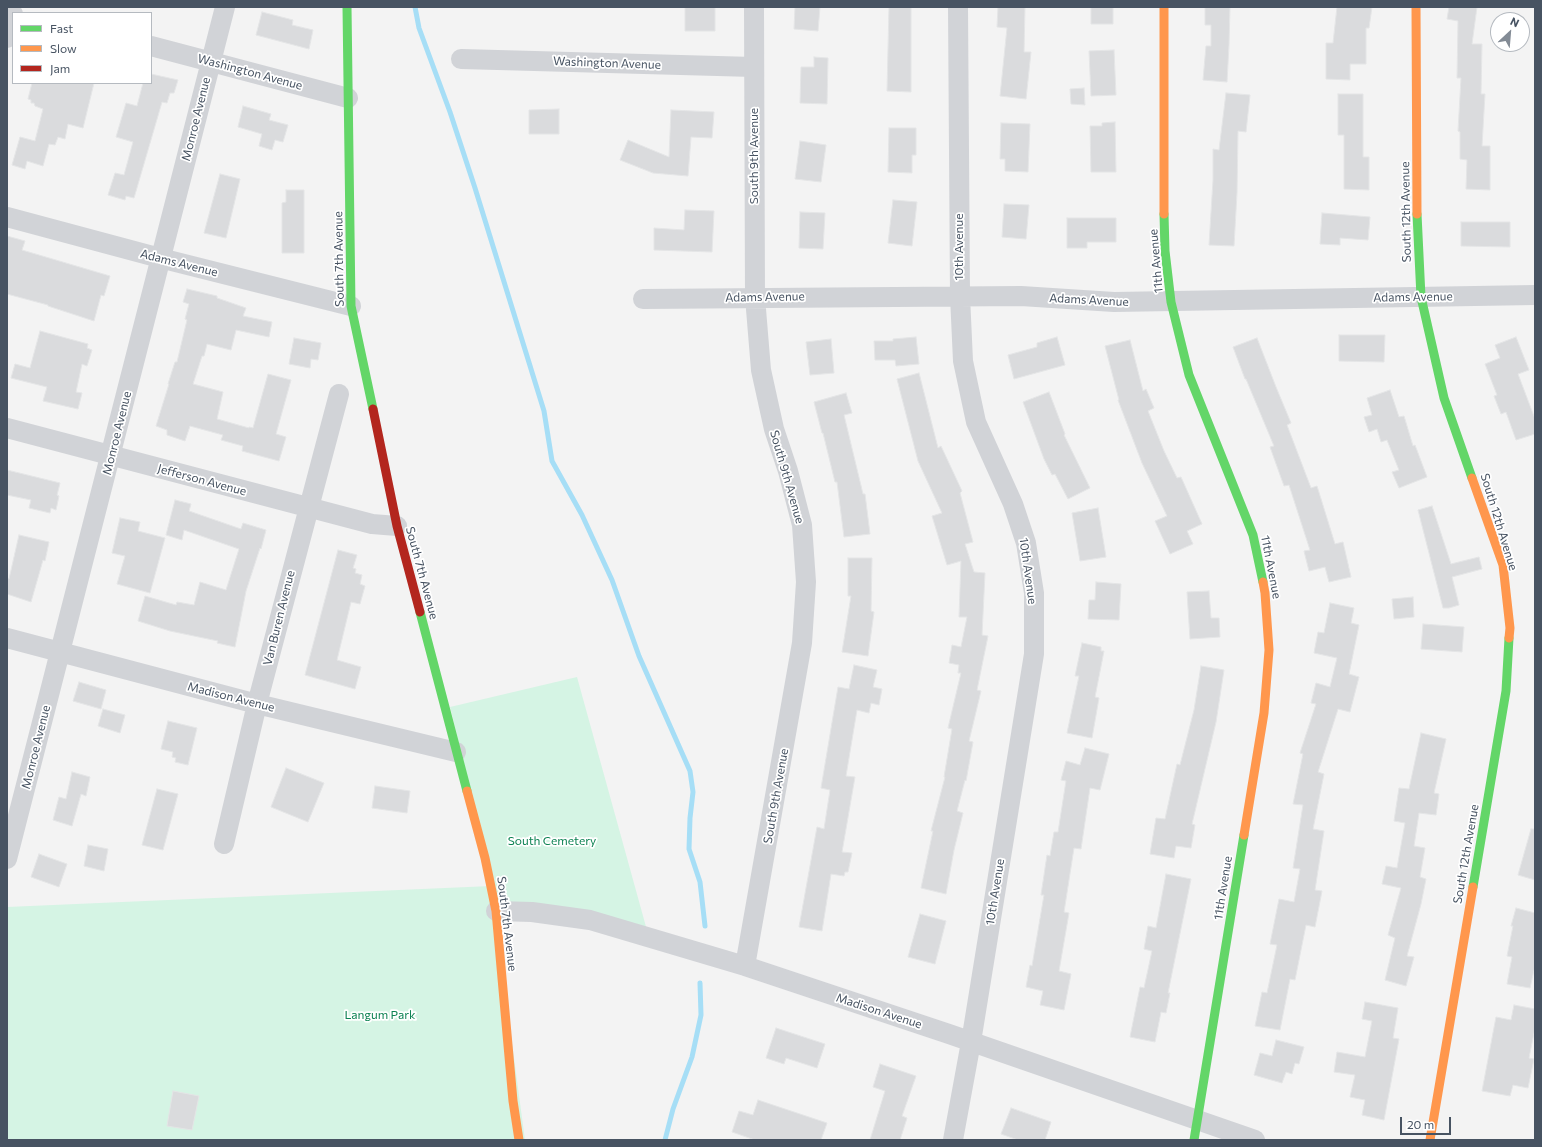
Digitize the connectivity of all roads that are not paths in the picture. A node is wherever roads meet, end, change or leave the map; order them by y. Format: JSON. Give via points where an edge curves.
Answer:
{"nodes":[{"id":1,"x":225,"y":7,"type":"edge"},
{"id":2,"x":348,"y":7,"type":"edge"},
{"id":3,"x":754,"y":7,"type":"edge"},
{"id":4,"x":958,"y":7,"type":"edge"},
{"id":5,"x":1164,"y":7,"type":"edge"},
{"id":6,"x":1416,"y":7,"type":"edge"},
{"id":7,"x":12,"y":20,"type":"edge"},
{"id":8,"x":7,"y":38,"type":"edge"},
{"id":9,"x":152,"y":46,"type":"edge"},
{"id":10,"x":461,"y":59,"type":"dead end"},
{"id":11,"x":210,"y":61,"type":"junction"},
{"id":12,"x":754,"y":67,"type":"junction"},
{"id":13,"x":348,"y":98,"type":"junction"},
{"id":14,"x":7,"y":217,"type":"edge"},
{"id":15,"x":160,"y":258,"type":"junction"},
{"id":16,"x":1535,"y":295,"type":"edge"},
{"id":17,"x":960,"y":296,"type":"junction"},
{"id":18,"x":755,"y":297,"type":"junction"},
{"id":19,"x":1421,"y":297,"type":"junction"},
{"id":20,"x":643,"y":299,"type":"dead end"},
{"id":21,"x":1171,"y":302,"type":"junction"},
{"id":22,"x":351,"y":306,"type":"junction"},
{"id":23,"x":338,"y":394,"type":"dead end"},
{"id":24,"x":7,"y":428,"type":"edge"},
{"id":25,"x":111,"y":456,"type":"junction"},
{"id":26,"x":308,"y":508,"type":"junction"},
{"id":27,"x":397,"y":526,"type":"junction"},
{"id":28,"x":7,"y":638,"type":"edge"},
{"id":29,"x":60,"y":652,"type":"junction"},
{"id":30,"x":257,"y":704,"type":"junction"},
{"id":31,"x":456,"y":752,"type":"junction"},
{"id":32,"x":224,"y":844,"type":"dead end"},
{"id":33,"x":8,"y":852,"type":"edge"},
{"id":34,"x":496,"y":911,"type":"junction"},
{"id":35,"x":745,"y":966,"type":"junction"},
{"id":36,"x":971,"y":1042,"type":"junction"},
{"id":37,"x":1197,"y":1120,"type":"junction"},
{"id":38,"x":520,"y":1140,"type":"edge"},
{"id":39,"x":953,"y":1140,"type":"edge"},
{"id":40,"x":1194,"y":1140,"type":"edge"},
{"id":41,"x":1255,"y":1140,"type":"edge"},
{"id":42,"x":1430,"y":1140,"type":"edge"}],
"edges":[{"from":1,"to":11,"type":"street","name":"Monroe Avenue"},
{"from":2,"to":13,"type":"street","name":"South 7th Avenue"},
{"from":3,"to":12,"type":"street","name":"South 9th Avenue"},
{"from":4,"to":17,"type":"street","name":"10th Avenue"},
{"from":5,"to":21,"type":"street","name":"11th Avenue","via":[[1163,200]]},
{"from":6,"to":19,"type":"street","name":"South 12th Avenue","via":[[1417,207]]},
{"from":7,"to":8,"type":"street"},
{"from":9,"to":11,"type":"street","name":"Washington Avenue"},
{"from":10,"to":12,"type":"street","name":"Washington Avenue"},
{"from":11,"to":13,"type":"street","name":"Washington Avenue"},
{"from":11,"to":15,"type":"street","name":"Monroe Avenue"},
{"from":12,"to":18,"type":"street","name":"South 9th Avenue"},
{"from":13,"to":22,"type":"street","name":"South 7th Avenue"},
{"from":14,"to":15,"type":"street","name":"Adams Avenue"},
{"from":15,"to":22,"type":"street","name":"Adams Avenue"},
{"from":15,"to":25,"type":"street","name":"Monroe Avenue"},
{"from":16,"to":19,"type":"street","name":"Adams Avenue"},
{"from":17,"to":18,"type":"street","name":"Adams Avenue"},
{"from":17,"to":21,"type":"street","name":"Adams Avenue"},
{"from":17,"to":36,"type":"street","name":"10th Avenue","via":[[963,361],[976,422],[1022,530],[1034,593],[1034,654]]},
{"from":18,"to":20,"type":"street","name":"Adams Avenue"},
{"from":18,"to":35,"type":"street","name":"South 9th Avenue","via":[[761,370],[774,430],[802,526],[806,582],[802,642]]},
{"from":19,"to":21,"type":"street","name":"Adams Avenue"},
{"from":19,"to":42,"type":"street","name":"South 12th Avenue","via":[[1444,398],[1503,565],[1510,628],[1506,691]]},
{"from":21,"to":37,"type":"street","name":"11th Avenue","via":[[1189,376],[1253,535],[1265,593],[1269,650],[1264,713]]},
{"from":22,"to":27,"type":"street","name":"South 7th Avenue"},
{"from":23,"to":26,"type":"street","name":"Van Buren Avenue"},
{"from":24,"to":25,"type":"street","name":"Jefferson Avenue"},
{"from":25,"to":26,"type":"street","name":"Jefferson Avenue"},
{"from":25,"to":29,"type":"street","name":"Monroe Avenue"},
{"from":26,"to":27,"type":"street","name":"Jefferson Avenue","via":[[372,524]]},
{"from":26,"to":30,"type":"street","name":"Van Buren Avenue"},
{"from":27,"to":31,"type":"street","name":"South 7th Avenue"},
{"from":28,"to":29,"type":"street","name":"Madison Avenue"},
{"from":29,"to":30,"type":"street","name":"Madison Avenue"},
{"from":29,"to":33,"type":"street","name":"Monroe Avenue"},
{"from":30,"to":31,"type":"street","name":"Madison Avenue"},
{"from":30,"to":32,"type":"street","name":"Van Buren Avenue"},
{"from":31,"to":34,"type":"street","name":"South 7th Avenue","via":[[485,858]]},
{"from":34,"to":35,"type":"street","name":"Madison Avenue","via":[[532,912],[590,920]]},
{"from":34,"to":38,"type":"street","name":"South 7th Avenue","via":[[513,1101]]},
{"from":35,"to":36,"type":"street","name":"Madison Avenue"},
{"from":36,"to":37,"type":"street","name":"Madison Avenue"},
{"from":36,"to":39,"type":"street","name":"10th Avenue"},
{"from":37,"to":40,"type":"street","name":"11th Avenue"},
{"from":37,"to":41,"type":"street","name":"Madison Avenue"}]}
